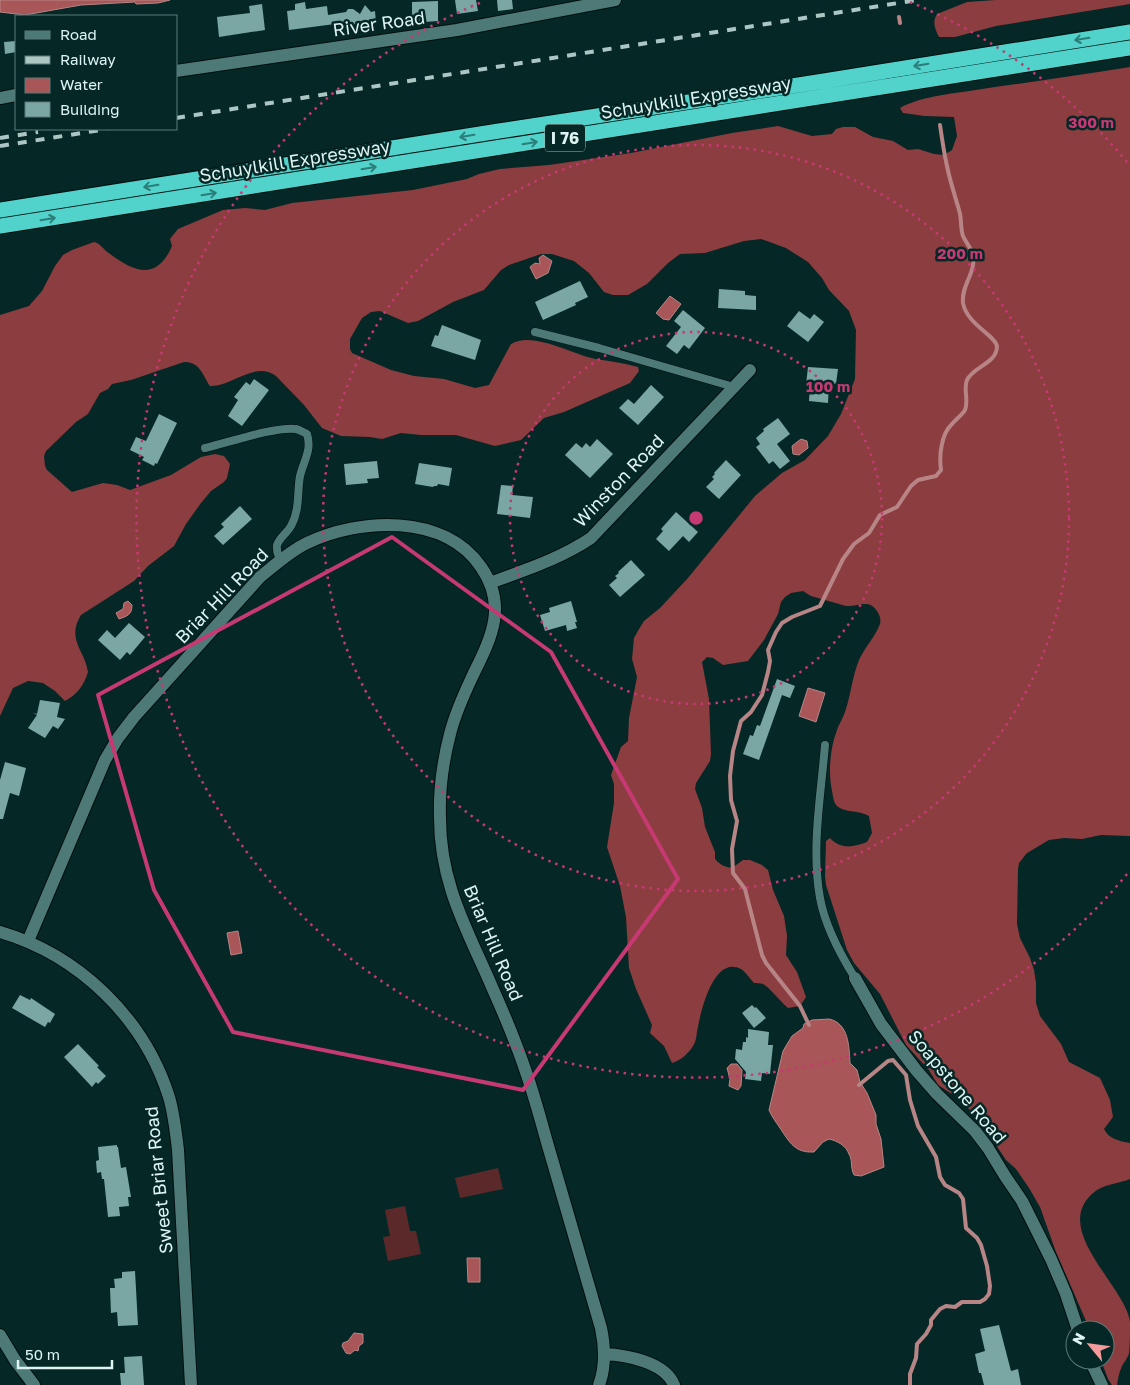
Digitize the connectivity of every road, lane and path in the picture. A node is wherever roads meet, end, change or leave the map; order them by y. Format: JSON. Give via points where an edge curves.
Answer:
{"nodes":[{"id":1,"x":615,"y":0,"type":"edge"},
{"id":2,"x":1130,"y":32,"type":"edge"},
{"id":3,"x":1130,"y":48,"type":"edge"},
{"id":4,"x":178,"y":71,"type":"edge"},
{"id":5,"x":15,"y":95,"type":"edge"},
{"id":6,"x":0,"y":98,"type":"edge"},
{"id":7,"x":0,"y":210,"type":"edge"},
{"id":8,"x":0,"y":226,"type":"edge"},
{"id":9,"x":535,"y":332,"type":"dead end"},
{"id":10,"x":750,"y":370,"type":"dead end"},
{"id":11,"x":734,"y":387,"type":"junction"},
{"id":12,"x":205,"y":448,"type":"dead end"},
{"id":13,"x":280,"y":560,"type":"junction"},
{"id":14,"x":490,"y":583,"type":"junction"},
{"id":15,"x":825,"y":745,"type":"dead end"},
{"id":16,"x":0,"y":932,"type":"edge"},
{"id":17,"x":28,"y":941,"type":"junction"},
{"id":18,"x":855,"y":978,"type":"joint"},
{"id":19,"x":1074,"y":1320,"type":"edge"},
{"id":20,"x":0,"y":1335,"type":"edge"},
{"id":21,"x":604,"y":1354,"type":"junction"},
{"id":22,"x":1095,"y":1370,"type":"edge"},
{"id":23,"x":34,"y":1385,"type":"edge"},
{"id":24,"x":192,"y":1385,"type":"edge"},
{"id":25,"x":599,"y":1385,"type":"edge"},
{"id":26,"x":674,"y":1385,"type":"edge"},
{"id":27,"x":1102,"y":1385,"type":"edge"}],
"edges":[{"from":1,"to":4,"type":"street","name":"River Road","via":[[457,30]]},
{"from":2,"to":7,"type":"highway","name":"Schuylkill Expressway","number":"I 76","one_way":true},
{"from":8,"to":3,"type":"highway","name":"Schuylkill Expressway","number":"I 76","one_way":true},
{"from":5,"to":6,"type":"street"},
{"from":9,"to":11,"type":"lane"},
{"from":10,"to":11,"type":"street","name":"Winston Road"},
{"from":11,"to":14,"type":"street","name":"Winston Road","via":[[591,538],[575,549]]},
{"from":12,"to":13,"type":"lane","via":[[287,429],[307,434],[308,453],[300,475],[297,508],[291,526],[278,544],[276,552]]},
{"from":13,"to":14,"type":"street","name":"Briar Hill Road","via":[[306,544],[352,529],[374,526],[420,528],[458,544],[472,556]]},
{"from":13,"to":17,"type":"street","name":"Briar Hill Road","via":[[224,616],[118,738],[94,784]]},
{"from":14,"to":21,"type":"street","name":"Briar Hill Road","via":[[494,629],[459,706],[444,763],[440,793],[442,848],[461,920],[500,1004],[528,1078],[601,1328]]},
{"from":15,"to":18,"type":"lane","via":[[817,853],[818,890],[841,956]]},
{"from":16,"to":17,"type":"street","name":"Sweet Briar Road"},
{"from":17,"to":24,"type":"street","name":"Sweet Briar Road","via":[[85,976],[110,997],[146,1047],[169,1097],[178,1150]]},
{"from":18,"to":19,"type":"street","name":"Soapstone Road","via":[[882,1024],[926,1082],[988,1148],[1014,1188],[1059,1277]]},
{"from":20,"to":23,"type":"street"},
{"from":21,"to":25,"type":"street","name":"Briar Hill Road"},
{"from":21,"to":26,"type":"street","via":[[628,1356],[645,1362],[668,1375]]},
{"from":22,"to":27,"type":"street"}]}
